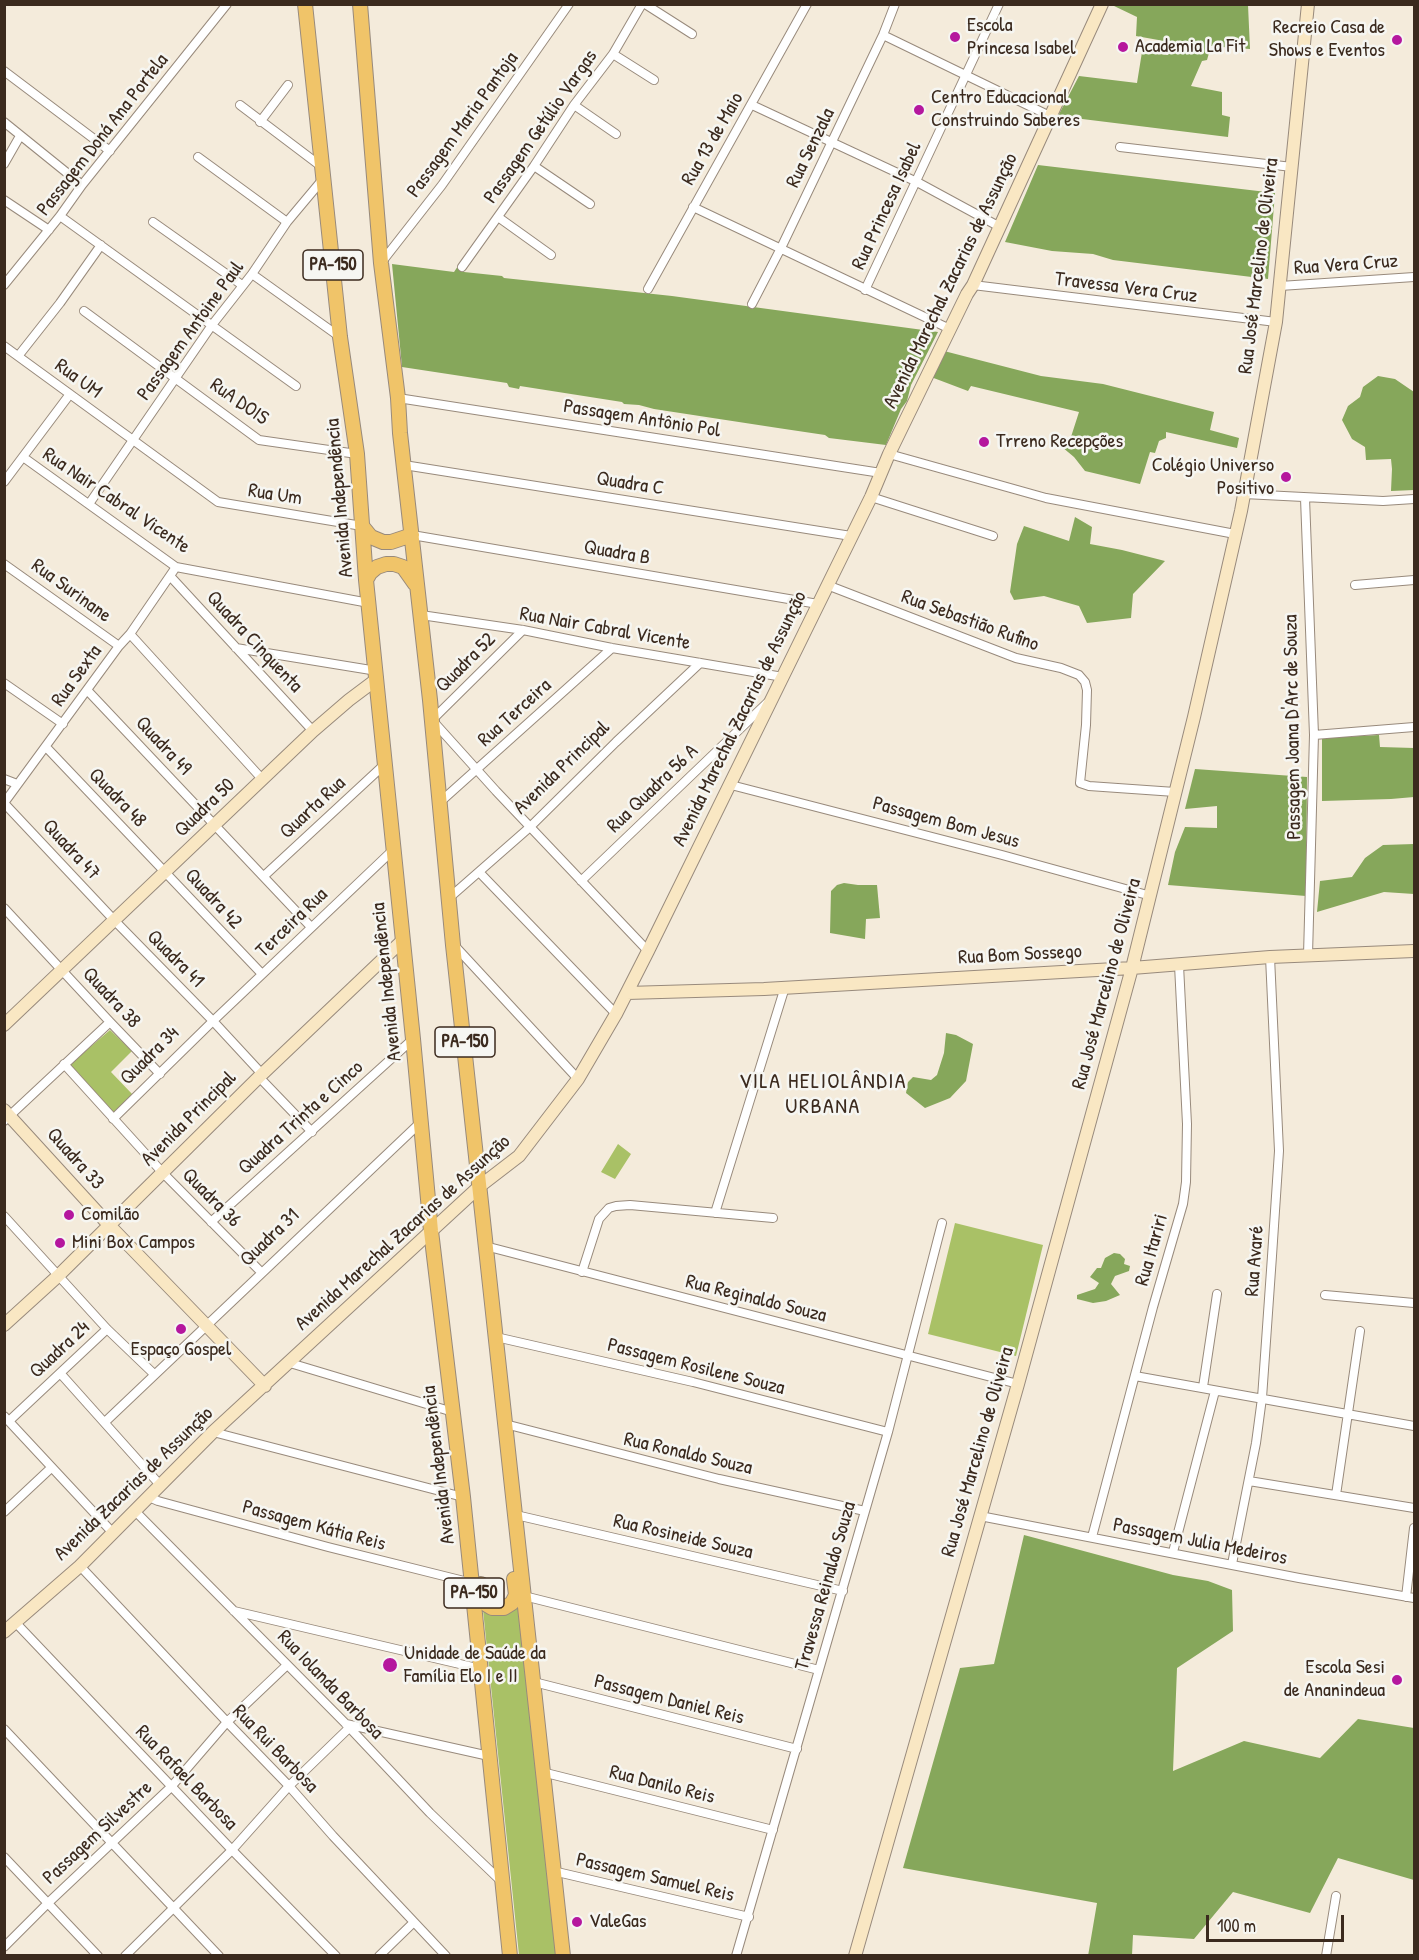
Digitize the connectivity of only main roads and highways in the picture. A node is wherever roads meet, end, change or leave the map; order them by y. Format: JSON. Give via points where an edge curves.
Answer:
{"nodes":[{"id":1,"x":305,"y":4,"type":"edge"},
{"id":2,"x":360,"y":4,"type":"edge"},
{"id":3,"x":362,"y":526,"type":"junction"},
{"id":4,"x":412,"y":536,"type":"junction"},
{"id":5,"x":366,"y":580,"type":"junction"},
{"id":6,"x":418,"y":589,"type":"junction"},
{"id":7,"x":509,"y":1453,"type":"junction"},
{"id":8,"x":460,"y":1468,"type":"junction"},
{"id":9,"x":564,"y":1954,"type":"edge"},
{"id":10,"x":510,"y":1956,"type":"edge"}],
"edges":[{"from":1,"to":3,"type":"main road","name":"Avenida Independência","number":"PA-150"},
{"from":2,"to":4,"type":"main road","number":"PA-150","via":[[381,263]]},
{"from":3,"to":4,"type":"main road","via":[[370,537],[383,543]]},
{"from":3,"to":5,"type":"main road","name":"Avenida Independência","number":"PA-150"},
{"from":4,"to":6,"type":"main road","number":"PA-150"},
{"from":5,"to":6,"type":"main road","via":[[377,567],[394,564],[408,572]]},
{"from":5,"to":8,"type":"main road","name":"Avenida Independência","number":"PA-150","via":[[431,1231]]},
{"from":6,"to":7,"type":"main road","number":"PA-150"},
{"from":7,"to":8,"type":"main road","via":[[504,1477],[516,1595],[504,1608],[492,1608],[483,1598],[469,1493]]},
{"from":7,"to":9,"type":"main road","number":"PA-150"},
{"from":8,"to":10,"type":"main road","name":"Avenida Independência","number":"PA-150"}]}
